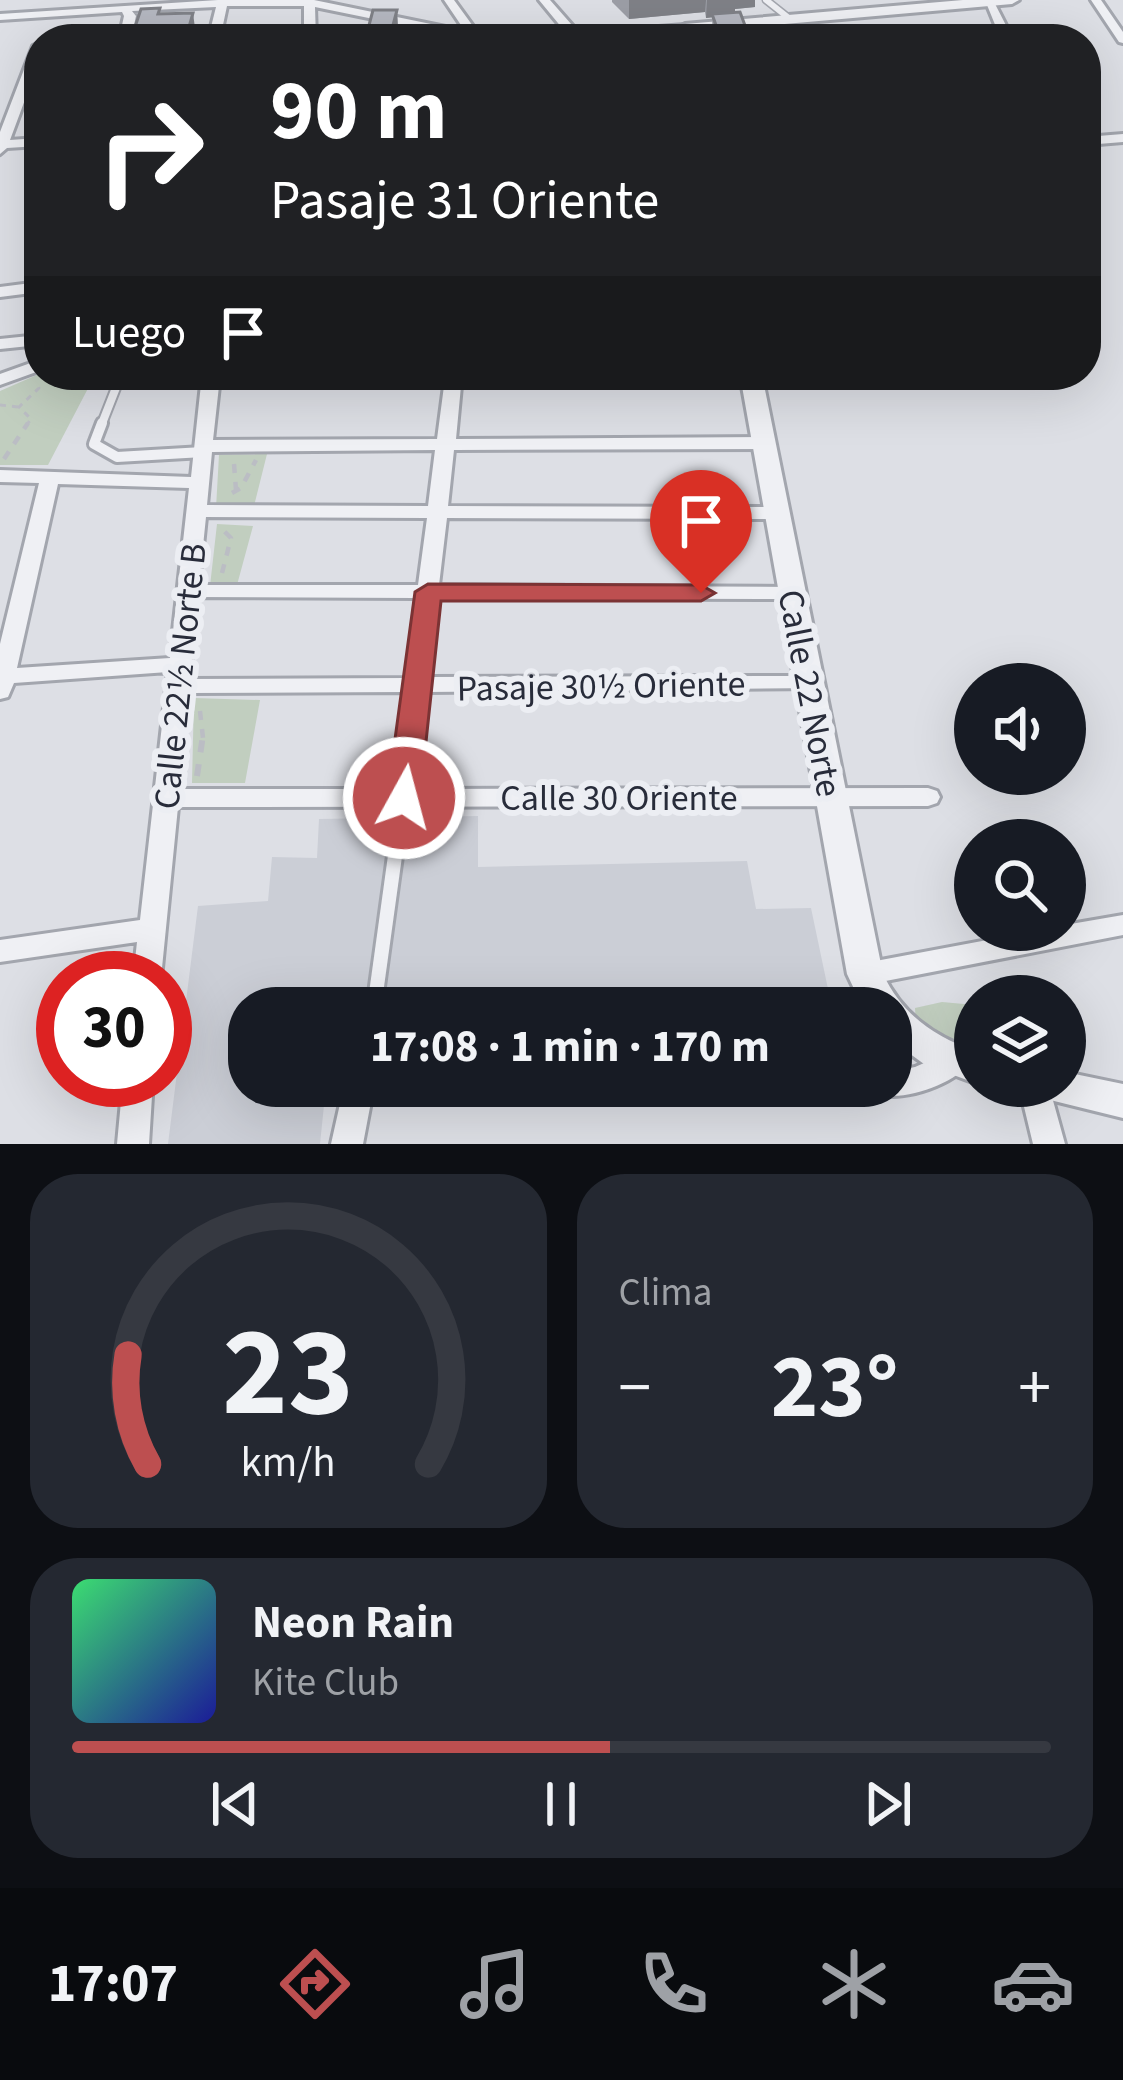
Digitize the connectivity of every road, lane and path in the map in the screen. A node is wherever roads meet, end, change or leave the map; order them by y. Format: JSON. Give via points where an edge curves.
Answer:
{"nodes":[{"id":1,"x":6,"y":0,"type":"edge"},
{"id":2,"x":544,"y":0,"type":"edge"},
{"id":3,"x":766,"y":0,"type":"edge"},
{"id":4,"x":1012,"y":0,"type":"edge"},
{"id":5,"x":1096,"y":0,"type":"edge"},
{"id":6,"x":223,"y":1,"type":"edge"},
{"id":7,"x":249,"y":1,"type":"edge"},
{"id":8,"x":989,"y":2,"type":"edge"},
{"id":9,"x":309,"y":3,"type":"junction"},
{"id":10,"x":119,"y":4,"type":"edge"},
{"id":11,"x":360,"y":5,"type":"edge"},
{"id":12,"x":51,"y":14,"type":"junction"},
{"id":13,"x":27,"y":15,"type":"junction"},
{"id":14,"x":0,"y":17,"type":"edge"},
{"id":15,"x":783,"y":20,"type":"junction"},
{"id":16,"x":47,"y":24,"type":"edge"},
{"id":17,"x":310,"y":24,"type":"edge"},
{"id":18,"x":411,"y":24,"type":"edge"},
{"id":19,"x":565,"y":24,"type":"edge"},
{"id":20,"x":753,"y":24,"type":"edge"},
{"id":21,"x":783,"y":24,"type":"edge"},
{"id":22,"x":1123,"y":40,"type":"edge"},
{"id":23,"x":24,"y":85,"type":"edge"},
{"id":24,"x":1,"y":147,"type":"edge"},
{"id":25,"x":37,"y":390,"type":"edge"},
{"id":26,"x":115,"y":390,"type":"edge"},
{"id":27,"x":212,"y":390,"type":"edge"},
{"id":28,"x":453,"y":390,"type":"edge"},
{"id":29,"x":753,"y":390,"type":"edge"},
{"id":30,"x":0,"y":405,"type":"edge"},
{"id":31,"x":19,"y":407,"type":"junction"},
{"id":32,"x":764,"y":443,"type":"junction"},
{"id":33,"x":446,"y":445,"type":"junction"},
{"id":34,"x":217,"y":452,"type":"junction"},
{"id":35,"x":0,"y":463,"type":"edge"},
{"id":36,"x":0,"y":476,"type":"edge"},
{"id":37,"x":50,"y":478,"type":"junction"},
{"id":38,"x":200,"y":483,"type":"junction"},
{"id":39,"x":236,"y":490,"type":"junction"},
{"id":40,"x":196,"y":511,"type":"junction"},
{"id":41,"x":438,"y":512,"type":"junction"},
{"id":42,"x":224,"y":513,"type":"junction"},
{"id":43,"x":777,"y":513,"type":"junction"},
{"id":44,"x":200,"y":592,"type":"junction"},
{"id":45,"x":428,"y":592,"type":"junction"},
{"id":46,"x":792,"y":593,"type":"junction"},
{"id":47,"x":186,"y":679,"type":"junction"},
{"id":48,"x":1,"y":682,"type":"edge"},
{"id":49,"x":809,"y":683,"type":"junction"},
{"id":50,"x":417,"y":687,"type":"junction"},
{"id":51,"x":830,"y":797,"type":"junction"},
{"id":52,"x":928,"y":797,"type":"dead end"},
{"id":53,"x":177,"y":798,"type":"junction"},
{"id":54,"x":404,"y":798,"type":"junction"},
{"id":55,"x":1123,"y":925,"type":"edge"},
{"id":56,"x":151,"y":928,"type":"junction"},
{"id":57,"x":1086,"y":932,"type":"edge"},
{"id":58,"x":1086,"y":932,"type":"edge"},
{"id":59,"x":1123,"y":940,"type":"edge"},
{"id":60,"x":0,"y":951,"type":"edge"},
{"id":61,"x":149,"y":951,"type":"edge"},
{"id":62,"x":985,"y":951,"type":"edge"},
{"id":63,"x":865,"y":974,"type":"junction"},
{"id":64,"x":377,"y":987,"type":"edge"},
{"id":65,"x":871,"y":987,"type":"edge"},
{"id":66,"x":912,"y":1032,"type":"edge"},
{"id":67,"x":954,"y":1058,"type":"edge"},
{"id":68,"x":954,"y":1067,"type":"edge"},
{"id":69,"x":912,"y":1080,"type":"edge"},
{"id":70,"x":1086,"y":1093,"type":"edge"},
{"id":71,"x":1123,"y":1101,"type":"edge"},
{"id":72,"x":136,"y":1107,"type":"edge"},
{"id":73,"x":355,"y":1107,"type":"edge"},
{"id":74,"x":1039,"y":1107,"type":"edge"},
{"id":75,"x":133,"y":1144,"type":"edge"},
{"id":76,"x":347,"y":1144,"type":"edge"},
{"id":77,"x":1048,"y":1144,"type":"edge"}],
"edges":[{"from":1,"to":13,"type":"street"},
{"from":2,"to":19,"type":"street"},
{"from":3,"to":15,"type":"lane"},
{"from":4,"to":8,"type":"street"},
{"from":5,"to":22,"type":"street"},
{"from":6,"to":7,"type":"street"},
{"from":6,"to":10,"type":"street"},
{"from":7,"to":9,"type":"street"},
{"from":8,"to":15,"type":"street"},
{"from":9,"to":11,"type":"street"},
{"from":9,"to":17,"type":"street"},
{"from":10,"to":12,"type":"street"},
{"from":11,"to":18,"type":"street"},
{"from":12,"to":13,"type":"street"},
{"from":12,"to":16,"type":"street"},
{"from":13,"to":14,"type":"street"},
{"from":15,"to":20,"type":"street"},
{"from":15,"to":21,"type":"street"},
{"from":23,"to":24,"type":"street"},
{"from":25,"to":31,"type":"path"},
{"from":26,"to":34,"type":"lane","via":[[94,444],[117,457]]},
{"from":27,"to":34,"type":"street","name":"Calle 22½ Norte B"},
{"from":28,"to":33,"type":"street"},
{"from":29,"to":32,"type":"street","name":"Calle 22 Norte"},
{"from":30,"to":31,"type":"path"},
{"from":31,"to":35,"type":"path","via":[[31,419]]},
{"from":32,"to":33,"type":"street"},
{"from":32,"to":43,"type":"street","name":"Calle 22 Norte"},
{"from":33,"to":34,"type":"street"},
{"from":33,"to":41,"type":"street"},
{"from":34,"to":38,"type":"street","name":"Calle 22½ Norte B"},
{"from":34,"to":39,"type":"path"},
{"from":34,"to":39,"type":"path","via":[[256,460]]},
{"from":36,"to":37,"type":"street"},
{"from":37,"to":38,"type":"street"},
{"from":37,"to":48,"type":"street"},
{"from":38,"to":40,"type":"street","name":"Calle 22½ Norte B"},
{"from":39,"to":42,"type":"path"},
{"from":40,"to":42,"type":"street"},
{"from":40,"to":44,"type":"street","name":"Calle 22½ Norte B"},
{"from":41,"to":42,"type":"street"},
{"from":41,"to":43,"type":"street"},
{"from":41,"to":45,"type":"street"},
{"from":42,"to":44,"type":"path","via":[[221,529],[231,538]]},
{"from":43,"to":46,"type":"street","name":"Calle 22 Norte"},
{"from":44,"to":45,"type":"street"},
{"from":44,"to":47,"type":"street","name":"Calle 22½ Norte B"},
{"from":45,"to":46,"type":"street"},
{"from":45,"to":50,"type":"street"},
{"from":46,"to":49,"type":"street","name":"Calle 22 Norte"},
{"from":47,"to":48,"type":"street","name":"Pasaje 30½ Oriente"},
{"from":47,"to":50,"type":"street","name":"Pasaje 30½ Oriente"},
{"from":47,"to":53,"type":"street","name":"Calle 22½ Norte B"},
{"from":47,"to":53,"type":"path","via":[[201,767]]},
{"from":49,"to":50,"type":"street","name":"Pasaje 30½ Oriente"},
{"from":49,"to":51,"type":"street","name":"Calle 22 Norte"},
{"from":50,"to":54,"type":"street"},
{"from":51,"to":52,"type":"street","name":"Calle 30 Oriente"},
{"from":51,"to":54,"type":"street","name":"Calle 30 Oriente"},
{"from":51,"to":63,"type":"street","name":"Calle 22 Norte"},
{"from":53,"to":54,"type":"street","name":"Calle 30 Oriente"},
{"from":53,"to":56,"type":"street","name":"Calle 22½ Norte B"},
{"from":54,"to":64,"type":"lane"},
{"from":55,"to":57,"type":"street"},
{"from":56,"to":60,"type":"street"},
{"from":56,"to":61,"type":"street","name":"Calle 22½ Norte B"},
{"from":58,"to":59,"type":"street"},
{"from":62,"to":63,"type":"street"},
{"from":63,"to":65,"type":"street","name":"Calle 22 Norte"},
{"from":66,"to":67,"type":"street"},
{"from":68,"to":69,"type":"street"},
{"from":70,"to":71,"type":"street"},
{"from":72,"to":75,"type":"street"},
{"from":73,"to":76,"type":"street"},
{"from":74,"to":77,"type":"street"}]}
